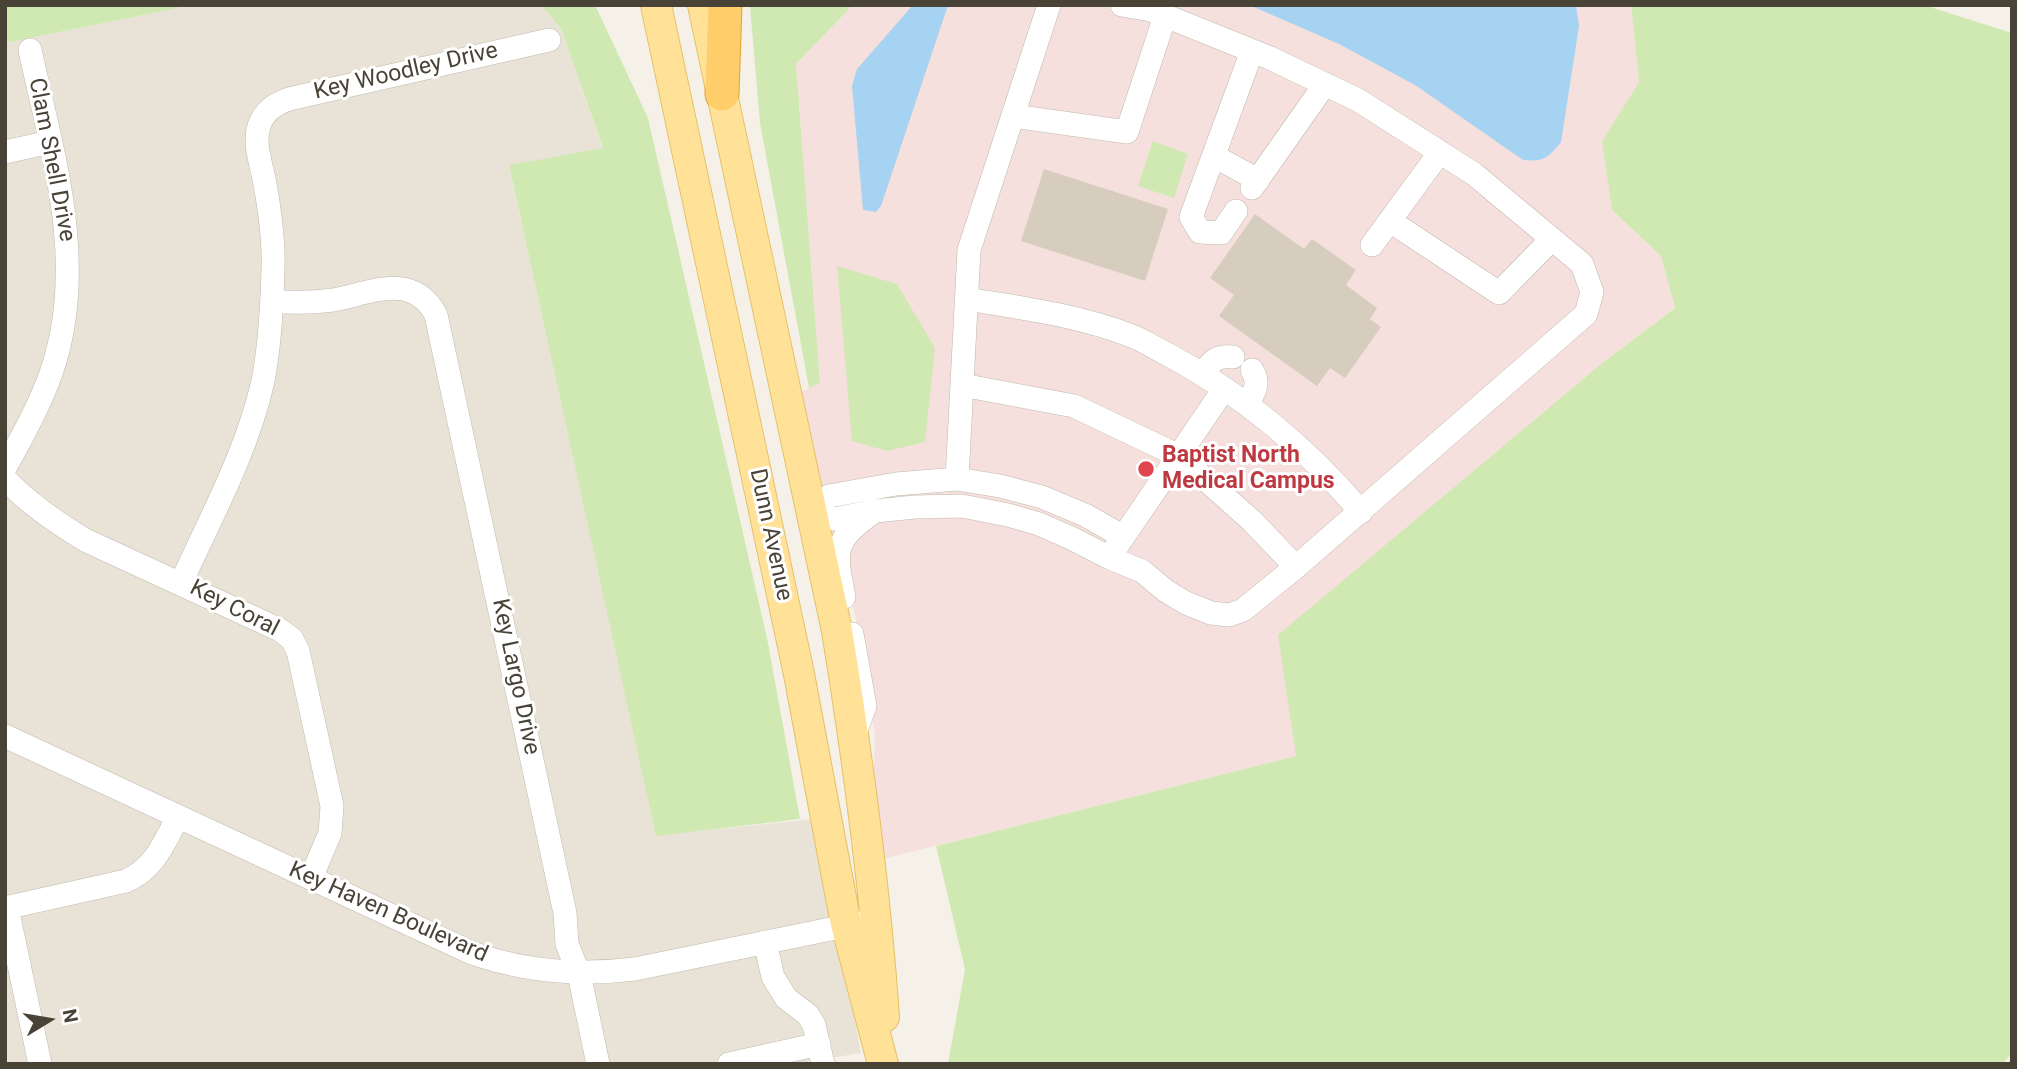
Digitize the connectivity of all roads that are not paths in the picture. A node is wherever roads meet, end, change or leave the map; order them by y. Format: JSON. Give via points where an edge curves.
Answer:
{"nodes":[{"id":1,"x":656,"y":5,"type":"edge"},
{"id":2,"x":703,"y":5,"type":"edge"},
{"id":3,"x":725,"y":5,"type":"edge"},
{"id":4,"x":1049,"y":5,"type":"edge"},
{"id":5,"x":1122,"y":5,"type":"edge"},
{"id":6,"x":1166,"y":16,"type":"junction"},
{"id":7,"x":550,"y":40,"type":"dead end"},
{"id":8,"x":30,"y":50,"type":"dead end"},
{"id":9,"x":1252,"y":51,"type":"junction"},
{"id":10,"x":1325,"y":84,"type":"junction"},
{"id":11,"x":722,"y":94,"type":"junction"},
{"id":12,"x":265,"y":113,"type":"joint"},
{"id":13,"x":1013,"y":116,"type":"junction"},
{"id":14,"x":50,"y":142,"type":"junction"},
{"id":15,"x":5,"y":152,"type":"edge"},
{"id":16,"x":1440,"y":152,"type":"junction"},
{"id":17,"x":1214,"y":156,"type":"junction"},
{"id":18,"x":1237,"y":211,"type":"dead end"},
{"id":19,"x":1390,"y":221,"type":"junction"},
{"id":20,"x":1551,"y":240,"type":"junction"},
{"id":21,"x":1372,"y":245,"type":"dead end"},
{"id":22,"x":967,"y":299,"type":"junction"},
{"id":23,"x":272,"y":301,"type":"junction"},
{"id":24,"x":1203,"y":374,"type":"junction"},
{"id":25,"x":962,"y":385,"type":"junction"},
{"id":26,"x":1224,"y":389,"type":"junction"},
{"id":27,"x":1247,"y":404,"type":"junction"},
{"id":28,"x":1179,"y":456,"type":"junction"},
{"id":29,"x":5,"y":468,"type":"edge"},
{"id":30,"x":5,"y":479,"type":"edge"},
{"id":31,"x":957,"y":479,"type":"junction"},
{"id":32,"x":875,"y":510,"type":"junction"},
{"id":33,"x":812,"y":512,"type":"junction"},
{"id":34,"x":1361,"y":512,"type":"junction"},
{"id":35,"x":767,"y":522,"type":"junction"},
{"id":36,"x":1122,"y":536,"type":"junction"},
{"id":37,"x":1110,"y":558,"type":"junction"},
{"id":38,"x":1296,"y":567,"type":"junction"},
{"id":39,"x":181,"y":583,"type":"junction"},
{"id":40,"x":5,"y":736,"type":"edge"},
{"id":41,"x":854,"y":736,"type":"junction"},
{"id":42,"x":178,"y":817,"type":"junction"},
{"id":43,"x":311,"y":878,"type":"junction"},
{"id":44,"x":6,"y":908,"type":"edge"},
{"id":45,"x":877,"y":921,"type":"junction"},
{"id":46,"x":846,"y":925,"type":"junction"},
{"id":47,"x":765,"y":942,"type":"junction"},
{"id":48,"x":579,"y":974,"type":"junction"},
{"id":49,"x":821,"y":1054,"type":"edge"},
{"id":50,"x":785,"y":1058,"type":"edge"},
{"id":51,"x":757,"y":1061,"type":"edge"},
{"id":52,"x":40,"y":1064,"type":"edge"},
{"id":53,"x":598,"y":1064,"type":"edge"},
{"id":54,"x":729,"y":1064,"type":"edge"},
{"id":55,"x":885,"y":1064,"type":"edge"}],
"edges":[{"from":1,"to":35,"type":"main road","name":"Dunn Avenue"},
{"from":2,"to":11,"type":"main road","name":"Dunn Avenue"},
{"from":3,"to":11,"type":"highway"},
{"from":4,"to":13,"type":"street"},
{"from":5,"to":6,"type":"street"},
{"from":6,"to":9,"type":"street"},
{"from":6,"to":13,"type":"street","via":[[1127,132]]},
{"from":7,"to":12,"type":"street","name":"Key Woodley Drive","via":[[289,99]]},
{"from":8,"to":14,"type":"street","name":"Clam Shell Drive"},
{"from":9,"to":10,"type":"street"},
{"from":9,"to":17,"type":"street"},
{"from":10,"to":16,"type":"street"},
{"from":10,"to":17,"type":"street","via":[[1255,184]]},
{"from":11,"to":33,"type":"main road","name":"Dunn Avenue"},
{"from":12,"to":23,"type":"street","name":"Key Coral","via":[[257,143],[271,222]]},
{"from":13,"to":22,"type":"street","via":[[969,250]]},
{"from":14,"to":15,"type":"street"},
{"from":14,"to":29,"type":"street","name":"Clam Shell Drive","via":[[68,239],[65,315],[41,399]]},
{"from":16,"to":19,"type":"street"},
{"from":16,"to":20,"type":"street","via":[[1474,174]]},
{"from":17,"to":18,"type":"street","via":[[1191,217],[1200,232],[1221,233]]},
{"from":19,"to":20,"type":"street","via":[[1499,293]]},
{"from":19,"to":21,"type":"street"},
{"from":20,"to":34,"type":"street","via":[[1582,264],[1592,292],[1586,314]]},
{"from":22,"to":24,"type":"street","via":[[1055,313],[1128,335]]},
{"from":22,"to":25,"type":"street"},
{"from":23,"to":39,"type":"street","name":"Key Coral","via":[[263,380],[247,435]]},
{"from":23,"to":48,"type":"street","name":"Key Largo Drive","via":[[301,303],[407,288],[430,303],[436,314],[565,913],[567,944]]},
{"from":24,"to":26,"type":"street"},
{"from":24,"to":27,"type":"street","via":[[1216,358],[1243,363],[1256,377]]},
{"from":25,"to":28,"type":"street","via":[[1074,406]]},
{"from":25,"to":31,"type":"street"},
{"from":26,"to":27,"type":"street"},
{"from":26,"to":28,"type":"street"},
{"from":27,"to":34,"type":"street","via":[[1305,454]]},
{"from":28,"to":36,"type":"street"},
{"from":28,"to":38,"type":"street"},
{"from":30,"to":39,"type":"street","via":[[54,522]]},
{"from":31,"to":33,"type":"street","via":[[830,496]]},
{"from":31,"to":36,"type":"street","via":[[1042,497]]},
{"from":32,"to":33,"type":"street","via":[[834,519]]},
{"from":32,"to":37,"type":"street","via":[[962,506],[1007,515],[1062,534]]},
{"from":32,"to":41,"type":"street","via":[[851,528],[839,552],[866,706]]},
{"from":33,"to":35,"type":"main road"},
{"from":33,"to":41,"type":"main road","name":"Dunn Avenue"},
{"from":34,"to":38,"type":"street"},
{"from":35,"to":46,"type":"main road","name":"Dunn Avenue"},
{"from":36,"to":37,"type":"street"},
{"from":37,"to":38,"type":"street","via":[[1142,571],[1176,597],[1211,613],[1228,615],[1243,610]]},
{"from":39,"to":43,"type":"street","name":"Key Coral","via":[[280,630],[298,651],[332,806],[330,832]]},
{"from":40,"to":42,"type":"street","name":"Key Haven Boulevard"},
{"from":41,"to":45,"type":"main road","name":"Dunn Avenue"},
{"from":42,"to":43,"type":"street","name":"Key Haven Boulevard"},
{"from":42,"to":44,"type":"street","via":[[141,875]]},
{"from":43,"to":48,"type":"street","name":"Key Haven Boulevard","via":[[497,962]]},
{"from":44,"to":52,"type":"street"},
{"from":45,"to":46,"type":"street","name":"Key Haven Boulevard"},
{"from":45,"to":55,"type":"main road","name":"Dunn Avenue"},
{"from":46,"to":47,"type":"street","name":"Key Haven Boulevard"},
{"from":46,"to":55,"type":"main road","name":"Dunn Avenue"},
{"from":47,"to":48,"type":"street","name":"Key Haven Boulevard","via":[[635,969]]},
{"from":47,"to":49,"type":"street","via":[[773,977],[786,998],[808,1015]]},
{"from":48,"to":53,"type":"street","name":"Key Largo Drive"},
{"from":49,"to":50,"type":"street"},
{"from":50,"to":51,"type":"street"},
{"from":51,"to":54,"type":"street"}]}
